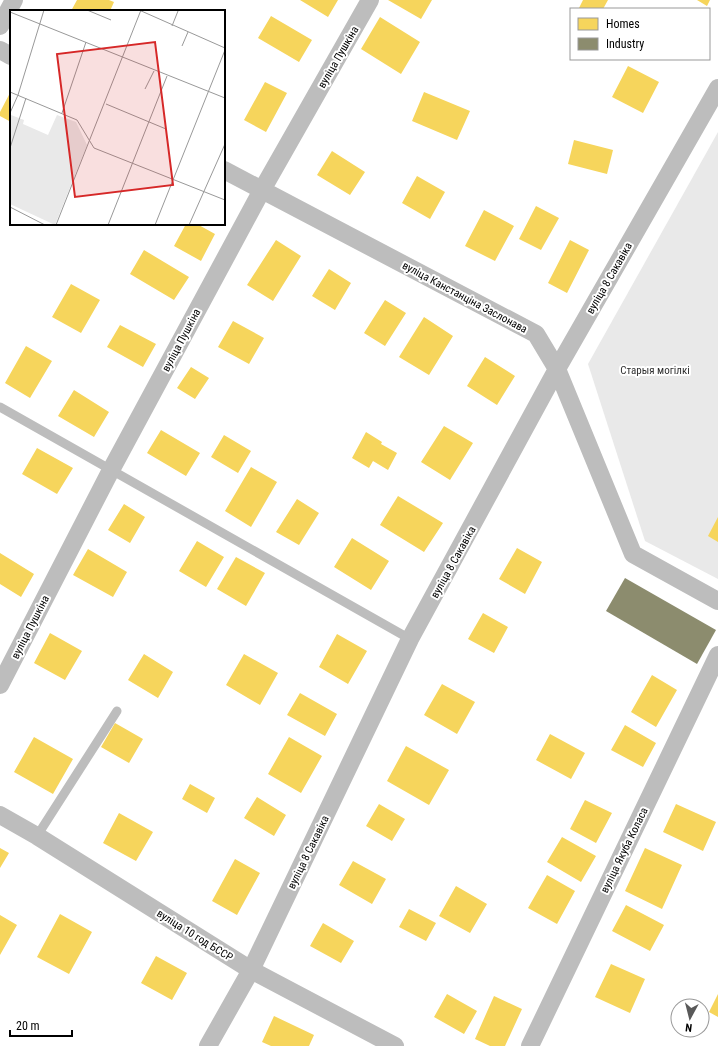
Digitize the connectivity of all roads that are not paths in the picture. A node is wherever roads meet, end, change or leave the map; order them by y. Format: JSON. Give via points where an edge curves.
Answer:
{"nodes":[{"id":1,"x":14,"y":0,"type":"edge"},
{"id":2,"x":370,"y":0,"type":"edge"},
{"id":3,"x":0,"y":26,"type":"edge"},
{"id":4,"x":0,"y":50,"type":"edge"},
{"id":5,"x":10,"y":55,"type":"edge"},
{"id":6,"x":718,"y":88,"type":"edge"},
{"id":7,"x":225,"y":171,"type":"edge"},
{"id":8,"x":262,"y":190,"type":"junction"},
{"id":9,"x":557,"y":369,"type":"junction"},
{"id":10,"x":0,"y":407,"type":"edge"},
{"id":11,"x":111,"y":470,"type":"junction"},
{"id":12,"x":718,"y":601,"type":"edge"},
{"id":13,"x":410,"y":639,"type":"junction"},
{"id":14,"x":718,"y":655,"type":"edge"},
{"id":15,"x":0,"y":685,"type":"edge"},
{"id":16,"x":117,"y":711,"type":"dead end"},
{"id":17,"x":0,"y":816,"type":"edge"},
{"id":18,"x":37,"y":836,"type":"junction"},
{"id":19,"x":251,"y":970,"type":"junction"},
{"id":20,"x":208,"y":1046,"type":"edge"},
{"id":21,"x":395,"y":1046,"type":"edge"},
{"id":22,"x":530,"y":1046,"type":"edge"}],
"edges":[{"from":1,"to":3,"type":"street"},
{"from":2,"to":8,"type":"street","name":"вуліца Пушкіна"},
{"from":4,"to":5,"type":"street"},
{"from":6,"to":9,"type":"street","name":"вуліца 8 Сакавіка"},
{"from":7,"to":8,"type":"street","name":"вуліца Канстанціна Заслонава"},
{"from":8,"to":9,"type":"street","name":"вуліца Канстанціна Заслонава","via":[[536,334]]},
{"from":8,"to":11,"type":"street","name":"вуліца Пушкіна"},
{"from":9,"to":12,"type":"street","name":"вуліца Канстанціна Заслонава","via":[[633,554]]},
{"from":9,"to":13,"type":"street","name":"вуліца 8 Сакавіка"},
{"from":10,"to":11,"type":"lane"},
{"from":11,"to":13,"type":"lane"},
{"from":11,"to":15,"type":"street","name":"вуліца Пушкіна"},
{"from":13,"to":19,"type":"street","name":"вуліца 8 Сакавіка"},
{"from":14,"to":22,"type":"street","name":"вуліца Якуба Коласа"},
{"from":16,"to":18,"type":"lane"},
{"from":17,"to":18,"type":"street","name":"вуліца 10 год БССР"},
{"from":18,"to":19,"type":"street","name":"вуліца 10 год БССР"},
{"from":19,"to":20,"type":"street","name":"вуліца 8 Сакавіка"},
{"from":19,"to":21,"type":"street","name":"вуліца 10 год БССР"}]}
